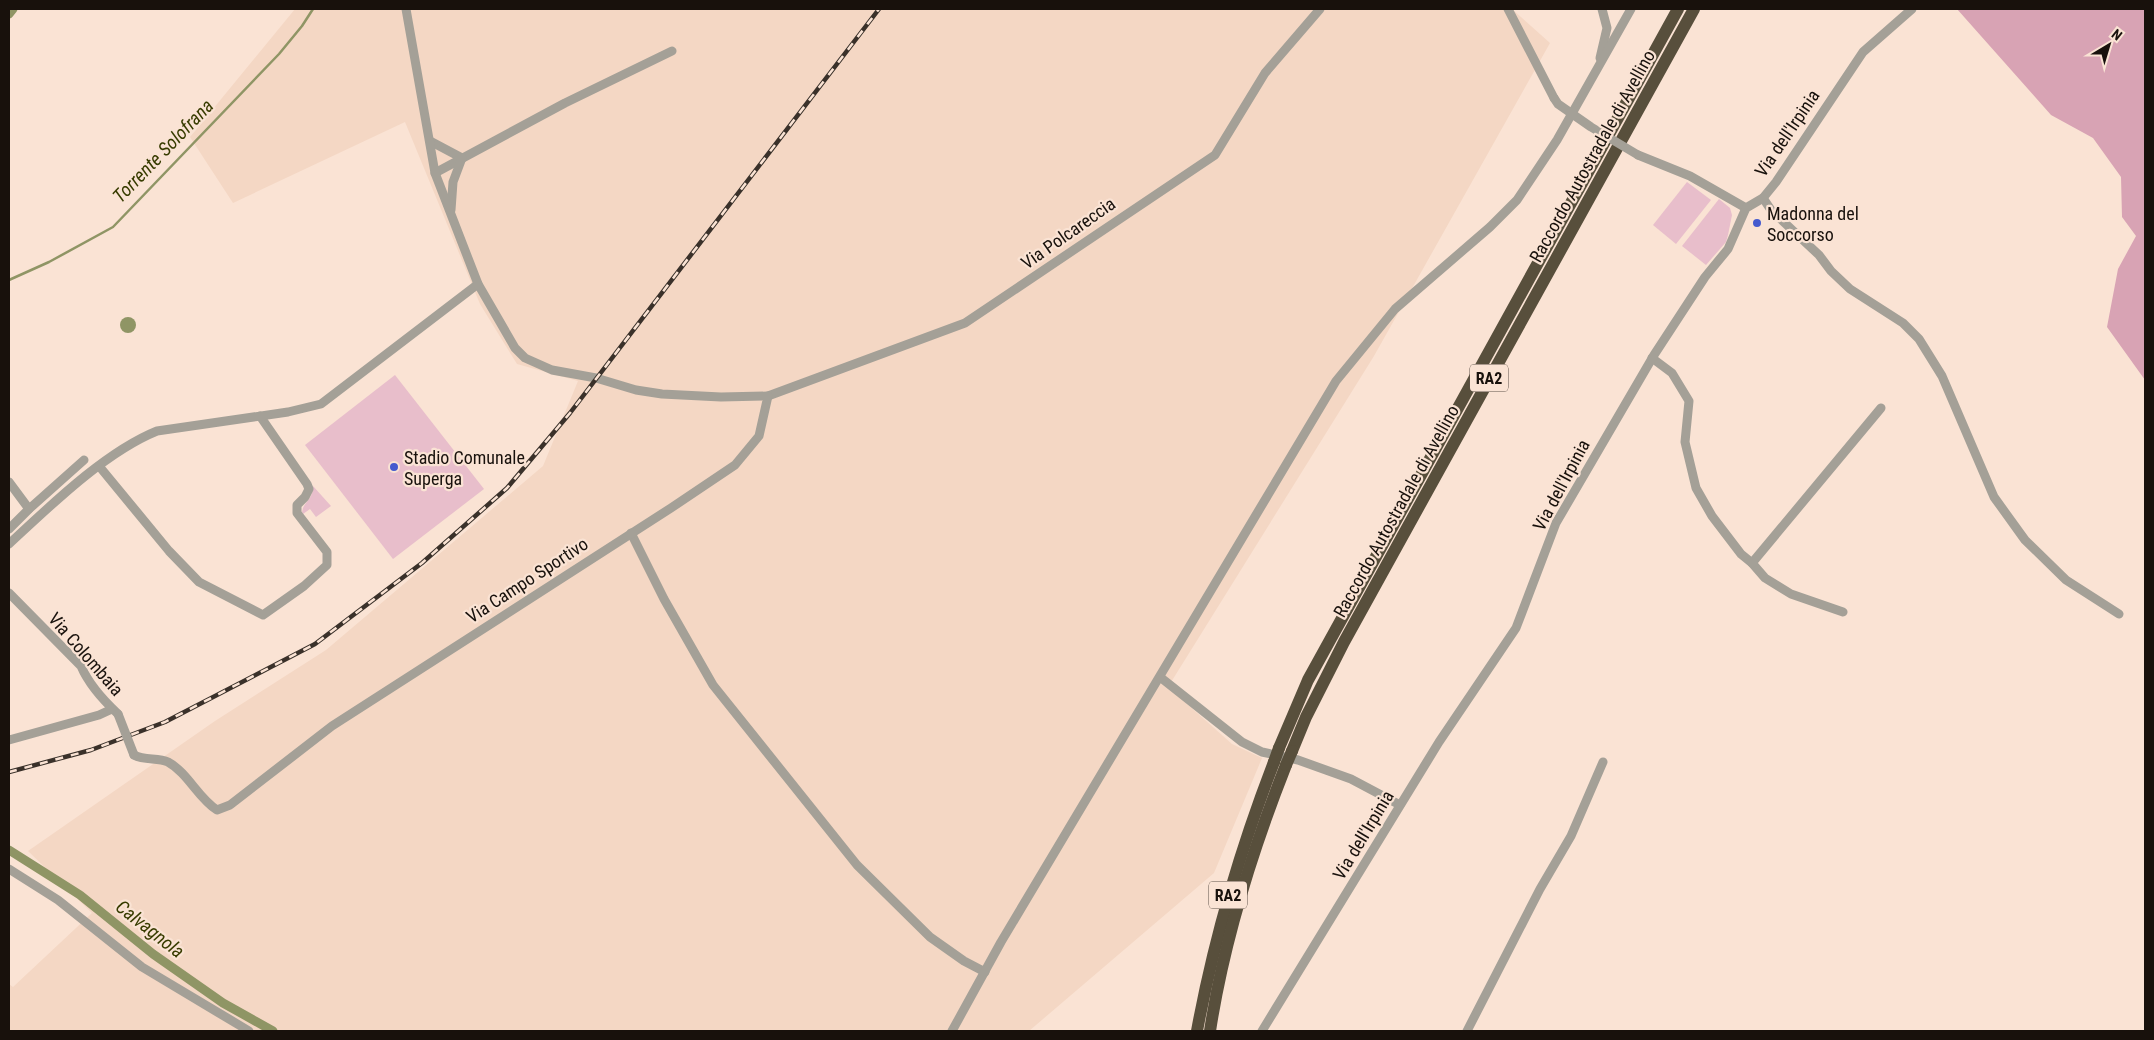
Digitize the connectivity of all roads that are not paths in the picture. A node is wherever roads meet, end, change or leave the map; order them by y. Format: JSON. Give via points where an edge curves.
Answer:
{"nodes":[{"id":1,"x":406,"y":9,"type":"edge"},
{"id":2,"x":1320,"y":9,"type":"edge"},
{"id":3,"x":1508,"y":9,"type":"edge"},
{"id":4,"x":1602,"y":9,"type":"edge"},
{"id":5,"x":1632,"y":9,"type":"edge"},
{"id":6,"x":1678,"y":9,"type":"edge"},
{"id":7,"x":1694,"y":9,"type":"edge"},
{"id":8,"x":1912,"y":9,"type":"edge"},
{"id":9,"x":672,"y":51,"type":"dead end"},
{"id":10,"x":1598,"y":66,"type":"junction"},
{"id":11,"x":430,"y":141,"type":"junction"},
{"id":12,"x":462,"y":158,"type":"junction"},
{"id":13,"x":435,"y":173,"type":"junction"},
{"id":14,"x":1763,"y":198,"type":"junction"},
{"id":15,"x":1746,"y":208,"type":"junction"},
{"id":16,"x":450,"y":214,"type":"junction"},
{"id":17,"x":478,"y":284,"type":"junction"},
{"id":18,"x":1652,"y":358,"type":"junction"},
{"id":19,"x":768,"y":396,"type":"junction"},
{"id":20,"x":1882,"y":408,"type":"dead end"},
{"id":21,"x":260,"y":416,"type":"junction"},
{"id":22,"x":84,"y":460,"type":"dead end"},
{"id":23,"x":99,"y":466,"type":"junction"},
{"id":24,"x":9,"y":482,"type":"edge"},
{"id":25,"x":29,"y":509,"type":"junction"},
{"id":26,"x":9,"y":529,"type":"edge"},
{"id":27,"x":631,"y":533,"type":"junction"},
{"id":28,"x":9,"y":544,"type":"edge"},
{"id":29,"x":1752,"y":563,"type":"junction"},
{"id":30,"x":9,"y":593,"type":"edge"},
{"id":31,"x":1843,"y":612,"type":"dead end"},
{"id":32,"x":2119,"y":614,"type":"dead end"},
{"id":33,"x":1160,"y":677,"type":"junction"},
{"id":34,"x":115,"y":712,"type":"junction"},
{"id":35,"x":9,"y":740,"type":"edge"},
{"id":36,"x":134,"y":755,"type":"joint"},
{"id":37,"x":1603,"y":762,"type":"dead end"},
{"id":38,"x":1280,"y":764,"type":"junction"},
{"id":39,"x":1400,"y":805,"type":"junction"},
{"id":40,"x":9,"y":869,"type":"edge"},
{"id":41,"x":985,"y":972,"type":"junction"},
{"id":42,"x":249,"y":1031,"type":"edge"},
{"id":43,"x":952,"y":1031,"type":"edge"},
{"id":44,"x":1197,"y":1031,"type":"edge"},
{"id":45,"x":1210,"y":1031,"type":"edge"},
{"id":46,"x":1262,"y":1031,"type":"edge"},
{"id":47,"x":1467,"y":1031,"type":"edge"}],
"edges":[{"from":1,"to":11,"type":"street"},
{"from":2,"to":19,"type":"street","name":"Via Polcareccia","via":[[1265,73],[1215,154],[965,322]]},
{"from":3,"to":15,"type":"street","bridge":true,"via":[[1558,104],[1638,155],[1690,176]]},
{"from":4,"to":10,"type":"street","via":[[1607,28]]},
{"from":5,"to":10,"type":"street"},
{"from":6,"to":38,"type":"highway","name":"Raccordo Autostradale di Avellino","number":"RA2","bridge":true,"via":[[1308,680],[1279,748]]},
{"from":7,"to":38,"type":"highway","name":"Raccordo Autostradale di Avellino","number":"RA2","bridge":true,"via":[[1344,642],[1292,751]]},
{"from":8,"to":14,"type":"street","name":"Via dell'Irpinia","via":[[1863,52]]},
{"from":9,"to":12,"type":"street"},
{"from":10,"to":33,"type":"street","via":[[1558,140],[1517,200],[1395,310],[1336,381]]},
{"from":11,"to":12,"type":"street"},
{"from":11,"to":13,"type":"street"},
{"from":12,"to":13,"type":"street"},
{"from":12,"to":16,"type":"street","via":[[453,182]]},
{"from":13,"to":16,"type":"street"},
{"from":14,"to":15,"type":"street","name":"Via dell'Irpinia"},
{"from":14,"to":32,"type":"street","via":[[1771,210],[1820,255],[1850,289],[1903,323],[1919,339],[1942,376],[1994,498],[2025,540],[2066,580]]},
{"from":15,"to":18,"type":"street","name":"Via dell'Irpinia","via":[[1728,249],[1704,277]]},
{"from":16,"to":17,"type":"street"},
{"from":17,"to":19,"type":"street","via":[[515,348],[525,358],[552,370],[662,394]]},
{"from":17,"to":21,"type":"street","via":[[321,404]]},
{"from":18,"to":29,"type":"street","via":[[1672,373],[1689,401],[1685,442],[1696,488],[1740,554]]},
{"from":18,"to":39,"type":"street","name":"Via dell'Irpinia","via":[[1556,523],[1516,628]]},
{"from":19,"to":27,"type":"street","name":"Via Campo Sportivo","via":[[759,436],[735,465]]},
{"from":20,"to":29,"type":"street"},
{"from":21,"to":23,"type":"street","via":[[157,431],[141,437]]},
{"from":21,"to":23,"type":"street","via":[[307,484],[309,489],[297,505],[298,513],[327,552],[327,566],[263,615],[199,582]]},
{"from":22,"to":25,"type":"street"},
{"from":23,"to":28,"type":"street"},
{"from":24,"to":25,"type":"street"},
{"from":25,"to":26,"type":"street"},
{"from":27,"to":36,"type":"street","name":"Via Campo Sportivo","via":[[332,726],[230,805],[217,810],[167,761],[140,759]]},
{"from":27,"to":41,"type":"street","via":[[713,685],[857,865],[930,937]]},
{"from":29,"to":31,"type":"street","via":[[1765,578],[1791,594]]},
{"from":30,"to":34,"type":"street","name":"Via Colombaia","via":[[80,666]]},
{"from":33,"to":39,"type":"street","via":[[1242,742],[1262,752],[1298,760],[1351,779]]},
{"from":33,"to":41,"type":"street"},
{"from":34,"to":35,"type":"street"},
{"from":34,"to":36,"type":"street","name":"Via Colombaia","bridge":true},
{"from":37,"to":47,"type":"street","via":[[1570,836]]},
{"from":38,"to":44,"type":"highway","name":"Raccordo Autostradale di Avellino","number":"RA2","via":[[1234,873],[1208,972]]},
{"from":38,"to":45,"type":"highway","name":"Raccordo Autostradale di Avellino","number":"RA2","via":[[1226,951]]},
{"from":39,"to":46,"type":"street","name":"Via dell'Irpinia"},
{"from":40,"to":42,"type":"street","via":[[58,900],[142,967]]},
{"from":41,"to":43,"type":"street"}]}
